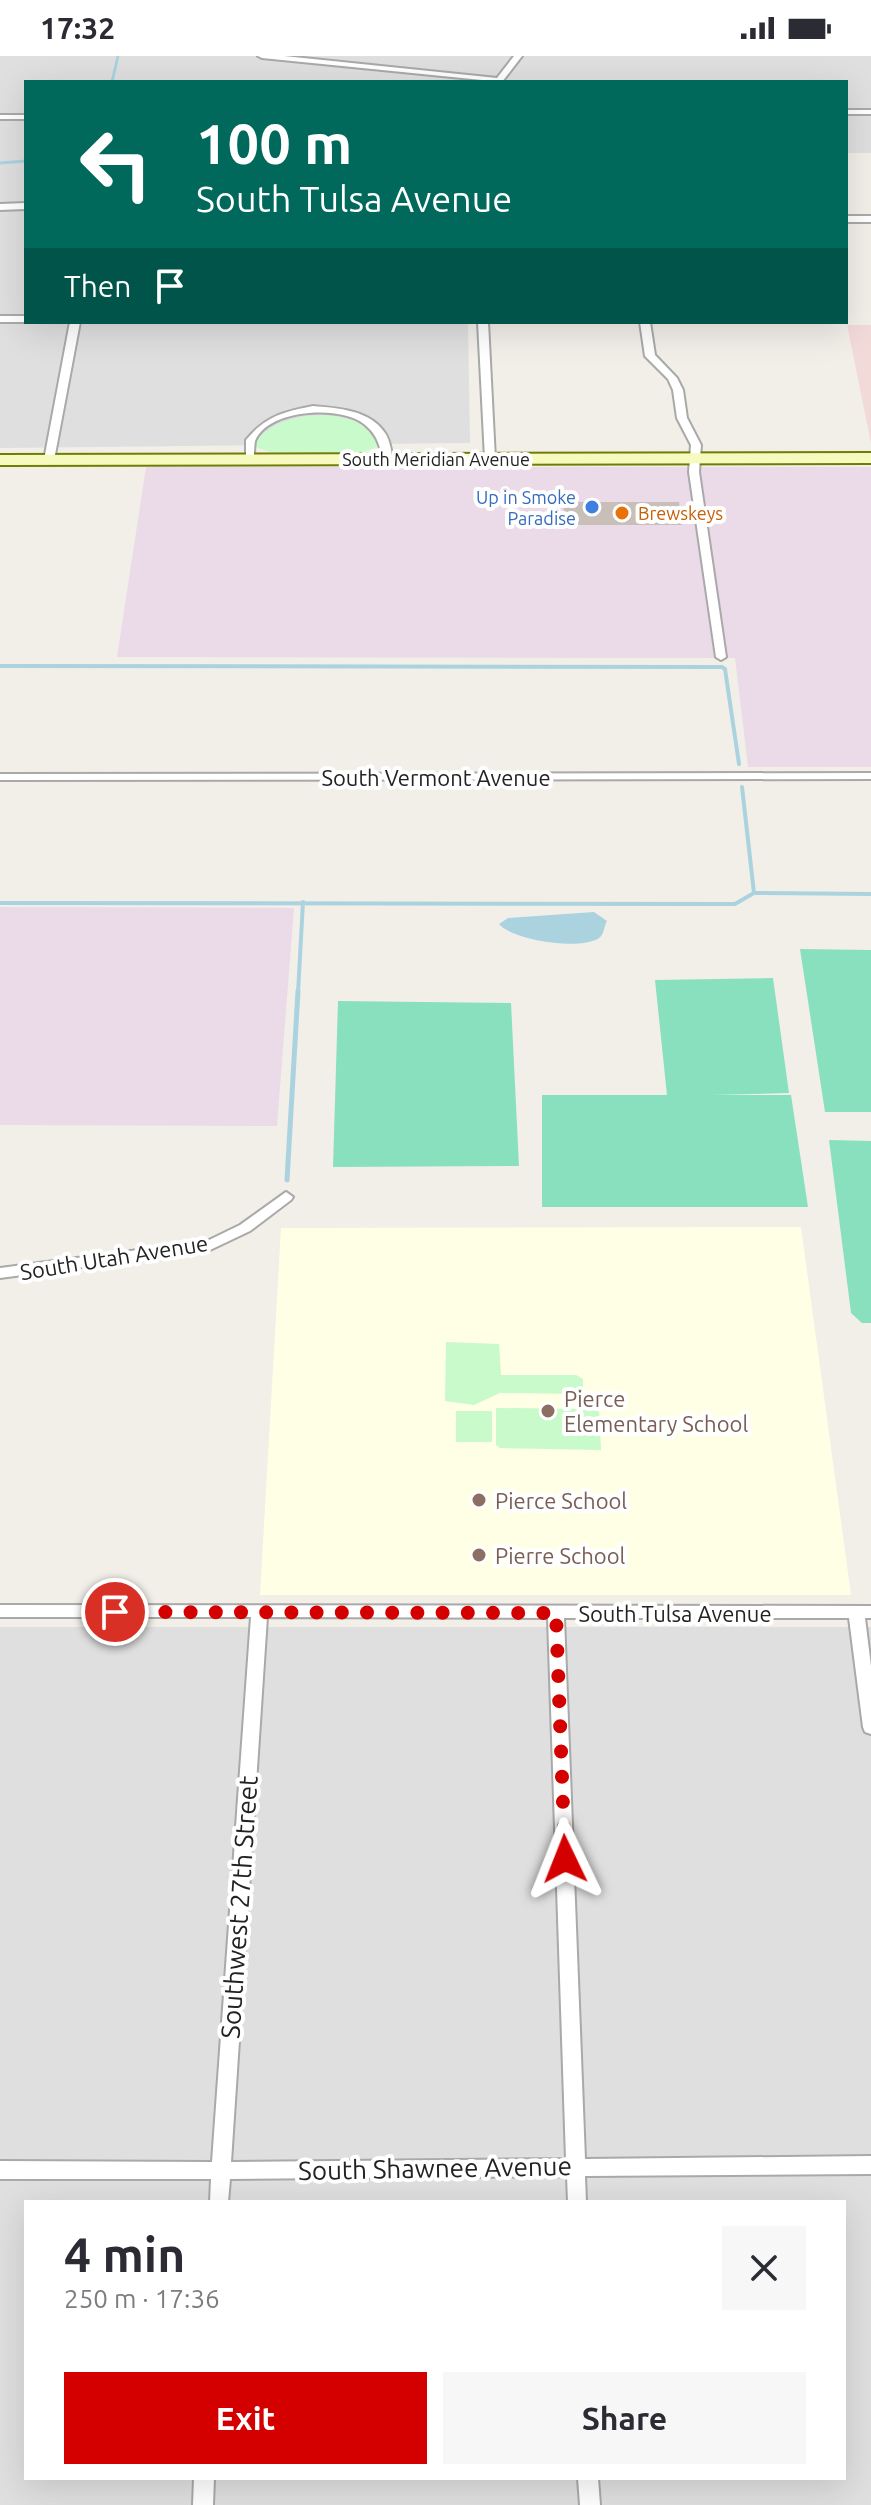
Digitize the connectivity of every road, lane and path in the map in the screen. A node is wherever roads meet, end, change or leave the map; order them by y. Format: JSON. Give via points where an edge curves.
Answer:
{"nodes":[{"id":1,"x":262,"y":56,"type":"edge"},
{"id":2,"x":518,"y":56,"type":"edge"},
{"id":3,"x":481,"y":80,"type":"edge"},
{"id":4,"x":500,"y":80,"type":"edge"},
{"id":5,"x":848,"y":112,"type":"edge"},
{"id":6,"x":871,"y":112,"type":"edge"},
{"id":7,"x":0,"y":117,"type":"edge"},
{"id":8,"x":24,"y":117,"type":"edge"},
{"id":9,"x":24,"y":206,"type":"edge"},
{"id":10,"x":0,"y":207,"type":"edge"},
{"id":11,"x":848,"y":219,"type":"edge"},
{"id":12,"x":871,"y":219,"type":"edge"},
{"id":13,"x":0,"y":319,"type":"edge"},
{"id":14,"x":24,"y":319,"type":"edge"},
{"id":15,"x":75,"y":324,"type":"edge"},
{"id":16,"x":483,"y":324,"type":"edge"},
{"id":17,"x":645,"y":324,"type":"edge"},
{"id":18,"x":871,"y":458,"type":"edge"},
{"id":19,"x":388,"y":459,"type":"junction"},
{"id":20,"x":490,"y":459,"type":"junction"},
{"id":21,"x":695,"y":459,"type":"junction"},
{"id":22,"x":0,"y":460,"type":"edge"},
{"id":23,"x":49,"y":460,"type":"junction"},
{"id":24,"x":249,"y":460,"type":"junction"},
{"id":25,"x":721,"y":657,"type":"dead end"},
{"id":26,"x":871,"y":776,"type":"edge"},
{"id":27,"x":0,"y":777,"type":"edge"},
{"id":28,"x":286,"y":1204,"type":"dead end"},
{"id":29,"x":0,"y":1273,"type":"edge"},
{"id":30,"x":0,"y":1611,"type":"edge"},
{"id":31,"x":863,"y":1612,"type":"edge"},
{"id":32,"x":259,"y":1613,"type":"junction"},
{"id":33,"x":556,"y":1613,"type":"junction"},
{"id":34,"x":871,"y":1727,"type":"edge"},
{"id":35,"x":871,"y":2165,"type":"edge"},
{"id":36,"x":575,"y":2166,"type":"junction"},
{"id":37,"x":0,"y":2170,"type":"edge"},
{"id":38,"x":221,"y":2171,"type":"junction"},
{"id":39,"x":219,"y":2200,"type":"edge"},
{"id":40,"x":577,"y":2200,"type":"edge"},
{"id":41,"x":204,"y":2480,"type":"edge"},
{"id":42,"x":588,"y":2480,"type":"edge"},
{"id":43,"x":203,"y":2505,"type":"edge"},
{"id":44,"x":590,"y":2505,"type":"edge"}],
"edges":[{"from":1,"to":3,"type":"street"},
{"from":2,"to":4,"type":"street"},
{"from":5,"to":6,"type":"street"},
{"from":7,"to":8,"type":"street"},
{"from":9,"to":10,"type":"street"},
{"from":11,"to":12,"type":"street"},
{"from":13,"to":14,"type":"street"},
{"from":15,"to":23,"type":"street"},
{"from":16,"to":20,"type":"street"},
{"from":17,"to":21,"type":"street","via":[[650,356],[678,390],[682,418],[696,445]]},
{"from":18,"to":21,"type":"main road","name":"South Meridian Avenue"},
{"from":19,"to":20,"type":"main road","name":"South Meridian Avenue"},
{"from":19,"to":24,"type":"main road","name":"South Meridian Avenue"},
{"from":19,"to":24,"type":"street","via":[[378,426],[364,417],[311,410],[277,416],[257,428],[248,446]]},
{"from":20,"to":21,"type":"main road","name":"South Meridian Avenue"},
{"from":21,"to":25,"type":"street"},
{"from":22,"to":23,"type":"main road","name":"South Meridian Avenue"},
{"from":23,"to":24,"type":"main road","name":"South Meridian Avenue"},
{"from":26,"to":27,"type":"street","name":"South Vermont Avenue"},
{"from":28,"to":29,"type":"street","name":"South Utah Avenue","via":[[210,1245]]},
{"from":30,"to":32,"type":"street","name":"South Tulsa Avenue"},
{"from":31,"to":33,"type":"street","name":"South Tulsa Avenue"},
{"from":31,"to":34,"type":"street"},
{"from":32,"to":33,"type":"street","name":"South Tulsa Avenue"},
{"from":32,"to":38,"type":"street","name":"Southwest 27th Street"},
{"from":33,"to":36,"type":"street"},
{"from":35,"to":36,"type":"street","name":"South Shawnee Avenue"},
{"from":36,"to":38,"type":"street","name":"South Shawnee Avenue"},
{"from":36,"to":40,"type":"street"},
{"from":37,"to":38,"type":"street","name":"South Shawnee Avenue"},
{"from":38,"to":39,"type":"street","name":"Southwest 27th Street"},
{"from":41,"to":43,"type":"street"},
{"from":42,"to":44,"type":"street"}]}
